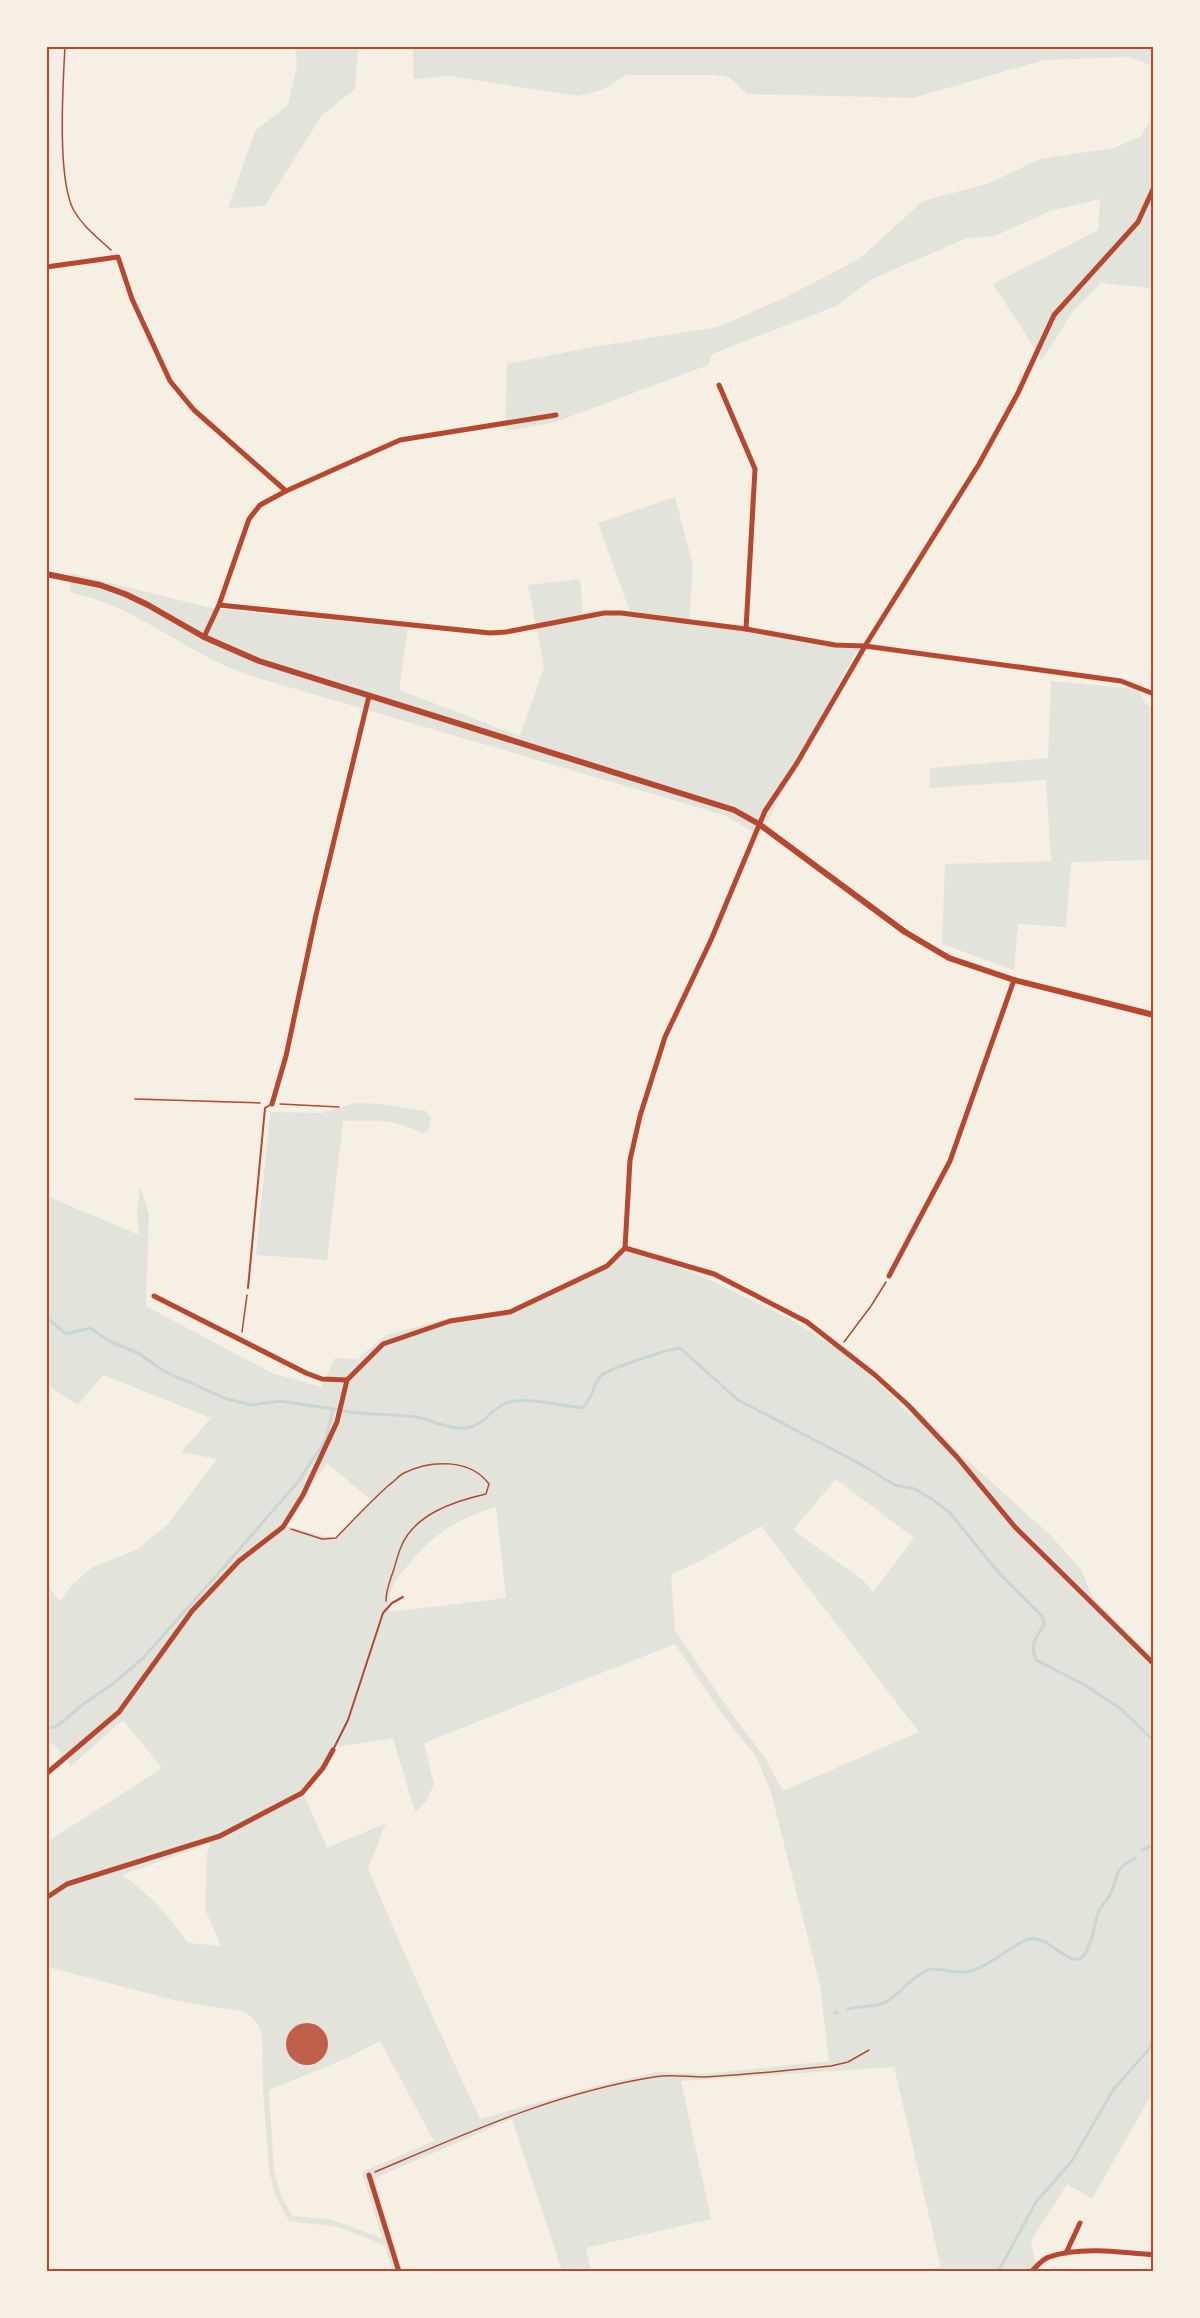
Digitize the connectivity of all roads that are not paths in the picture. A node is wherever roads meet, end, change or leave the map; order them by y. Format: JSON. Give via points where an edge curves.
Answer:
{"nodes":[{"id":1,"x":1154,"y":187,"type":"edge"},
{"id":2,"x":46,"y":267,"type":"edge"},
{"id":3,"x":719,"y":385,"type":"dead end"},
{"id":4,"x":556,"y":415,"type":"dead end"},
{"id":5,"x":286,"y":491,"type":"junction"},
{"id":6,"x":46,"y":574,"type":"edge"},
{"id":7,"x":219,"y":605,"type":"junction"},
{"id":8,"x":746,"y":629,"type":"junction"},
{"id":9,"x":204,"y":637,"type":"junction"},
{"id":10,"x":864,"y":646,"type":"junction"},
{"id":11,"x":1154,"y":694,"type":"edge"},
{"id":12,"x":369,"y":696,"type":"junction"},
{"id":13,"x":759,"y":824,"type":"junction"},
{"id":14,"x":1014,"y":980,"type":"junction"},
{"id":15,"x":1154,"y":1015,"type":"edge"},
{"id":16,"x":272,"y":1104,"type":"joint"},
{"id":17,"x":625,"y":1248,"type":"junction"},
{"id":18,"x":889,"y":1276,"type":"road end"},
{"id":19,"x":248,"y":1288,"type":"road end"},
{"id":20,"x":154,"y":1296,"type":"dead end"},
{"id":21,"x":347,"y":1380,"type":"junction"},
{"id":22,"x":403,"y":1596,"type":"dead end"},
{"id":23,"x":1154,"y":1664,"type":"edge"},
{"id":24,"x":333,"y":1750,"type":"joint"},
{"id":25,"x":46,"y":1774,"type":"edge"},
{"id":26,"x":46,"y":1898,"type":"edge"},
{"id":27,"x":369,"y":2175,"type":"road end"},
{"id":28,"x":1080,"y":2223,"type":"dead end"},
{"id":29,"x":1066,"y":2253,"type":"junction"},
{"id":30,"x":1154,"y":2255,"type":"edge"},
{"id":31,"x":399,"y":2271,"type":"edge"},
{"id":32,"x":1030,"y":2271,"type":"edge"}],
"edges":[{"from":1,"to":10,"type":"street","via":[[1138,222],[1053,315],[1018,393],[979,464]]},
{"from":2,"to":5,"type":"street","via":[[118,257],[132,299],[170,381],[194,410]]},
{"from":3,"to":8,"type":"street","via":[[755,469]]},
{"from":4,"to":5,"type":"street","via":[[400,441]]},
{"from":5,"to":7,"type":"street","via":[[261,505],[249,519]]},
{"from":6,"to":9,"type":"street","via":[[125,594]]},
{"from":7,"to":8,"type":"street","via":[[490,633],[604,613]]},
{"from":7,"to":9,"type":"street"},
{"from":8,"to":10,"type":"street","via":[[835,645]]},
{"from":9,"to":12,"type":"street","via":[[259,661]]},
{"from":10,"to":11,"type":"street","via":[[1121,681]]},
{"from":10,"to":13,"type":"street"},
{"from":12,"to":13,"type":"street","via":[[721,805]]},
{"from":12,"to":16,"type":"street"},
{"from":13,"to":14,"type":"street","via":[[905,932],[949,958]]},
{"from":13,"to":17,"type":"street","via":[[665,1037],[640,1116],[630,1160]]},
{"from":14,"to":15,"type":"street"},
{"from":14,"to":18,"type":"street","via":[[950,1161]]},
{"from":16,"to":19,"type":"lane","via":[[265,1108]]},
{"from":17,"to":21,"type":"street","via":[[608,1266],[510,1312],[450,1321],[383,1344]]},
{"from":17,"to":23,"type":"street","via":[[714,1275],[807,1322],[908,1405],[1015,1527]]},
{"from":20,"to":21,"type":"street","via":[[306,1373],[322,1379]]},
{"from":21,"to":25,"type":"street","via":[[339,1415],[303,1495],[283,1527],[239,1561],[192,1611],[119,1712]]},
{"from":22,"to":24,"type":"lane","via":[[386,1608],[348,1720]]},
{"from":24,"to":26,"type":"street","via":[[302,1793],[220,1836],[67,1884]]},
{"from":27,"to":31,"type":"street"},
{"from":28,"to":29,"type":"street"},
{"from":29,"to":30,"type":"street"},
{"from":29,"to":32,"type":"street","via":[[1047,2257]]}]}
